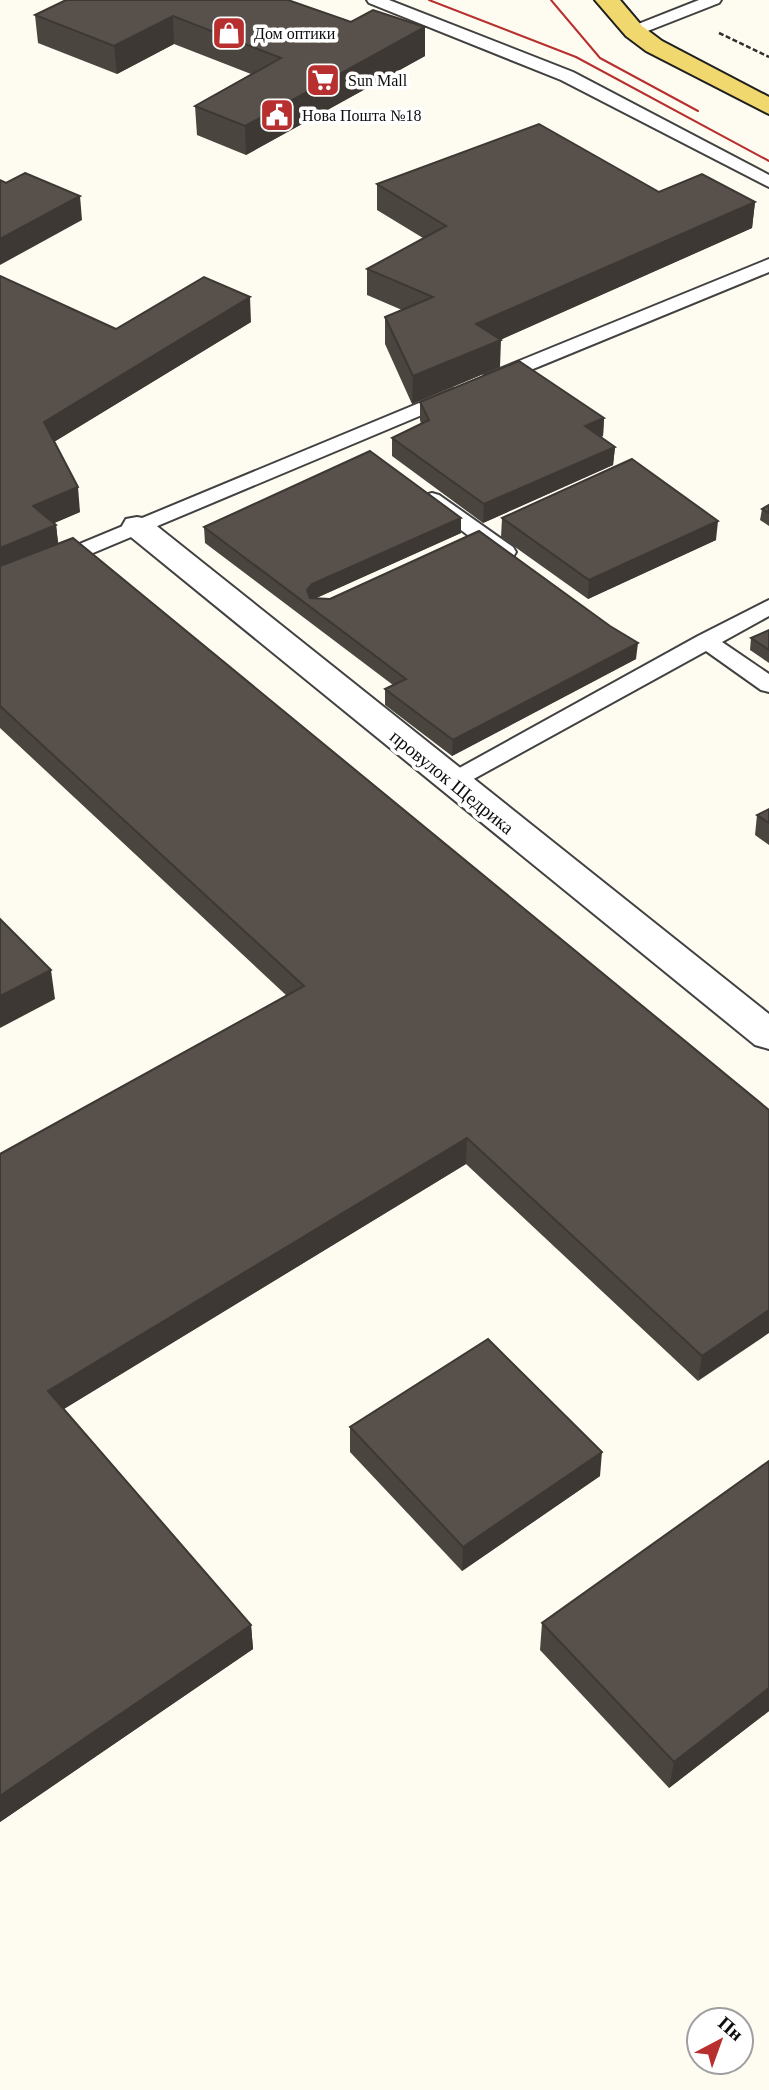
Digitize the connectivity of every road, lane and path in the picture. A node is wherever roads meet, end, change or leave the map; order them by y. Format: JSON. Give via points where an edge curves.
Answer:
{"nodes":[{"id":1,"x":375,"y":0,"type":"edge"},
{"id":2,"x":607,"y":0,"type":"edge"},
{"id":3,"x":713,"y":0,"type":"edge"},
{"id":4,"x":634,"y":31,"type":"junction"},
{"id":5,"x":769,"y":107,"type":"edge"},
{"id":6,"x":769,"y":182,"type":"edge"},
{"id":7,"x":769,"y":265,"type":"edge"},
{"id":8,"x":349,"y":438,"type":"junction"},
{"id":9,"x":371,"y":454,"type":"edge"},
{"id":10,"x":415,"y":486,"type":"edge"},
{"id":11,"x":506,"y":525,"type":"edge"},
{"id":12,"x":137,"y":526,"type":"junction"},
{"id":13,"x":482,"y":535,"type":"junction"},
{"id":14,"x":457,"y":546,"type":"edge"},
{"id":15,"x":524,"y":566,"type":"edge"},
{"id":16,"x":0,"y":585,"type":"edge"},
{"id":17,"x":769,"y":607,"type":"edge"},
{"id":18,"x":706,"y":641,"type":"junction"},
{"id":19,"x":769,"y":685,"type":"edge"},
{"id":20,"x":452,"y":782,"type":"junction"},
{"id":21,"x":769,"y":1035,"type":"edge"}],
"edges":[{"from":1,"to":6,"type":"lane","via":[[566,76]]},
{"from":2,"to":4,"type":"main road"},
{"from":3,"to":4,"type":"lane"},
{"from":4,"to":5,"type":"main road"},
{"from":7,"to":8,"type":"lane"},
{"from":8,"to":9,"type":"lane"},
{"from":8,"to":12,"type":"lane"},
{"from":10,"to":13,"type":"lane"},
{"from":11,"to":13,"type":"lane"},
{"from":12,"to":16,"type":"lane"},
{"from":12,"to":20,"type":"street","name":"провулок Щедрика"},
{"from":13,"to":14,"type":"lane"},
{"from":13,"to":15,"type":"lane"},
{"from":17,"to":18,"type":"lane"},
{"from":18,"to":19,"type":"lane"},
{"from":18,"to":20,"type":"lane"},
{"from":20,"to":21,"type":"street","name":"провулок Щедрика"}]}
